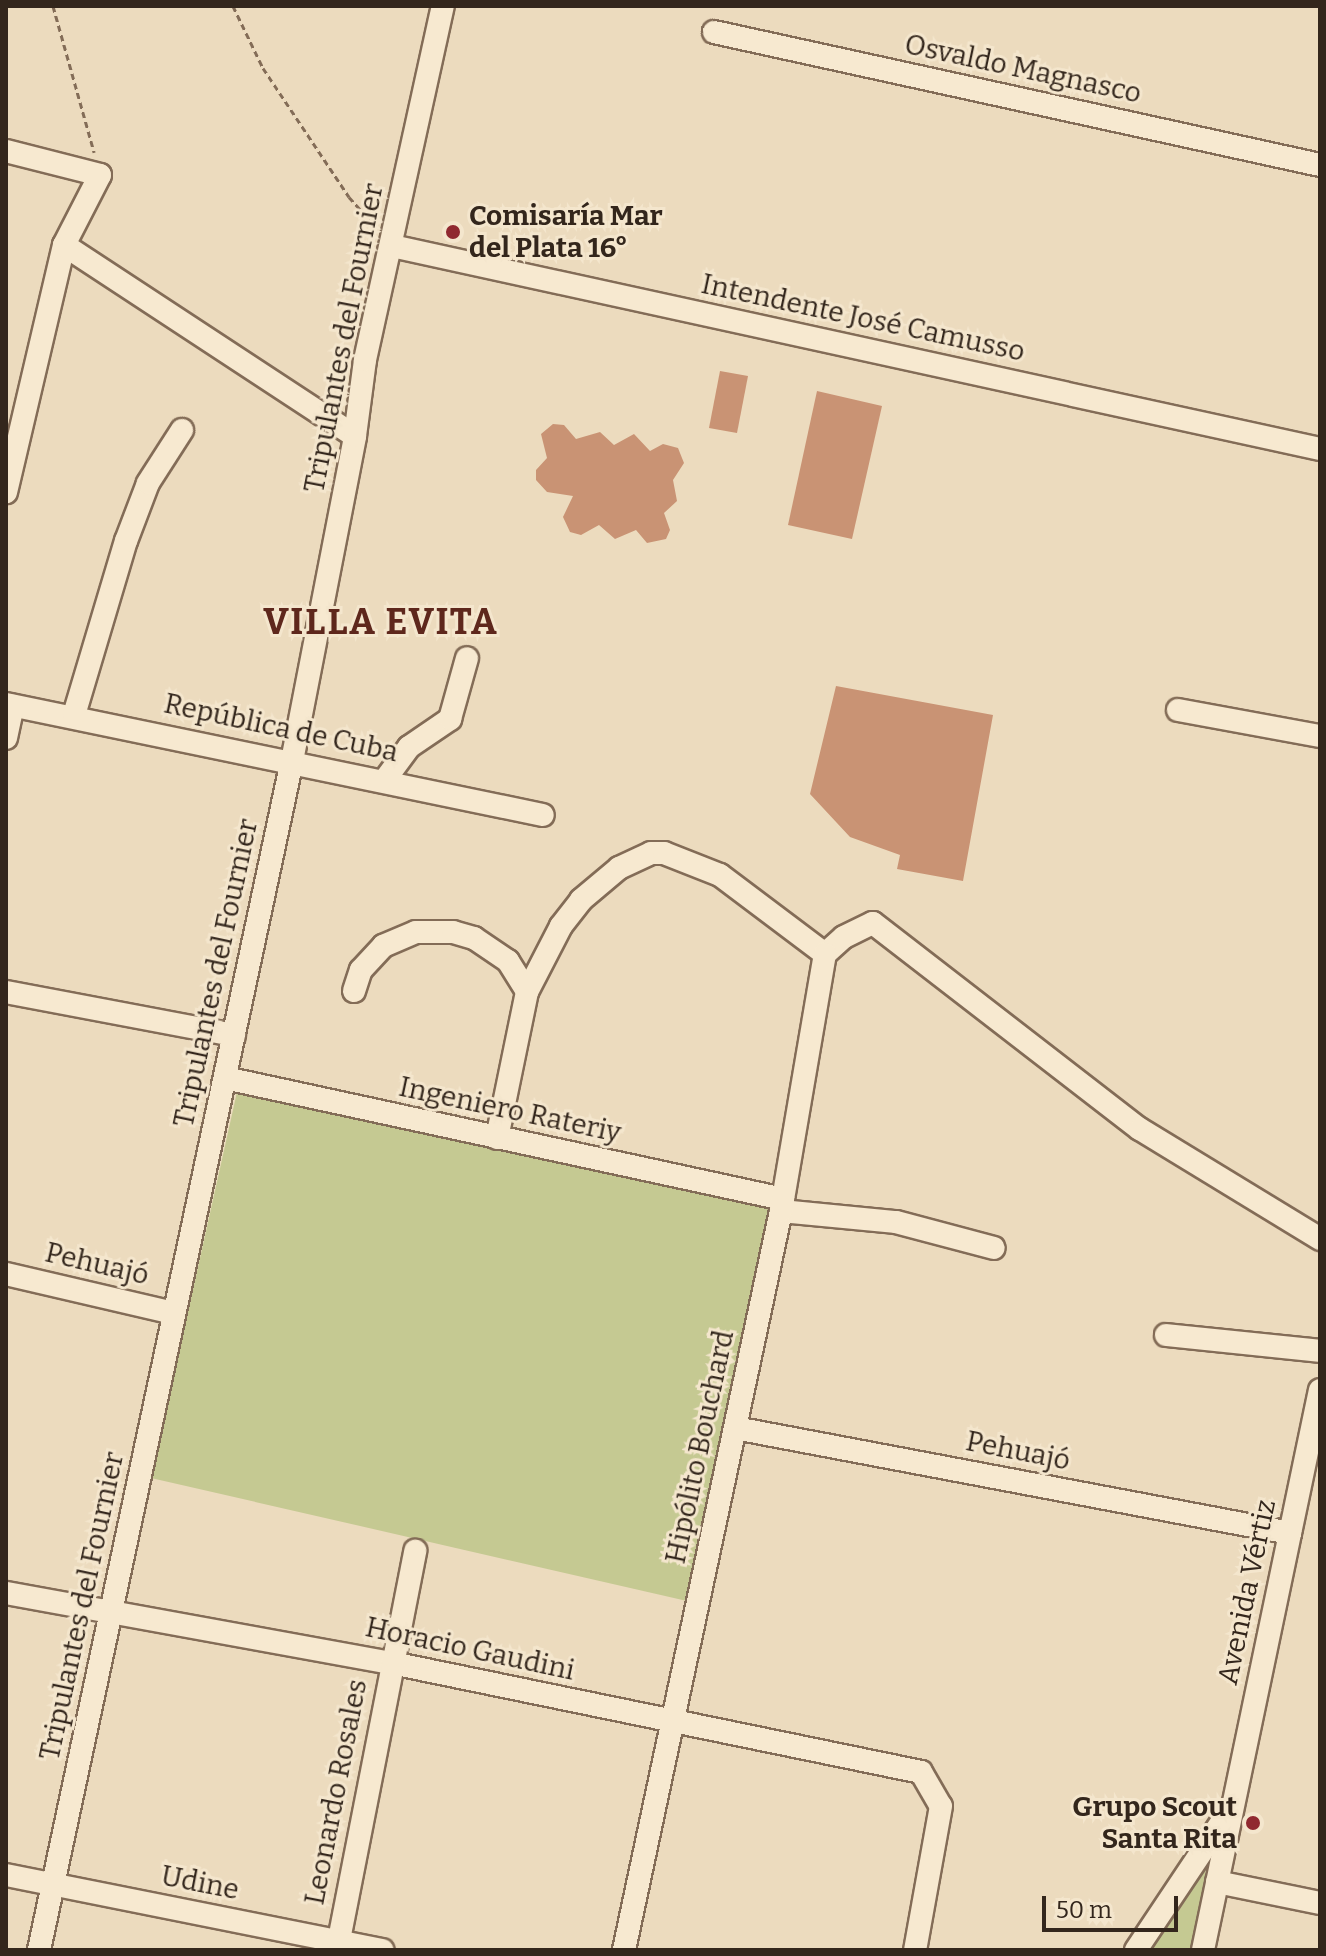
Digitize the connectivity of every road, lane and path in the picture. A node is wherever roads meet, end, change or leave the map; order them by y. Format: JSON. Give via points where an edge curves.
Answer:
{"nodes":[{"id":1,"x":53,"y":6,"type":"edge"},
{"id":2,"x":233,"y":6,"type":"edge"},
{"id":3,"x":443,"y":6,"type":"edge"},
{"id":4,"x":714,"y":32,"type":"dead end"},
{"id":5,"x":6,"y":151,"type":"edge"},
{"id":6,"x":1320,"y":165,"type":"edge"},
{"id":7,"x":100,"y":175,"type":"junction"},
{"id":8,"x":64,"y":245,"type":"junction"},
{"id":9,"x":392,"y":246,"type":"junction"},
{"id":10,"x":182,"y":430,"type":"dead end"},
{"id":11,"x":355,"y":436,"type":"junction"},
{"id":12,"x":1320,"y":449,"type":"edge"},
{"id":13,"x":6,"y":492,"type":"edge"},
{"id":14,"x":467,"y":658,"type":"dead end"},
{"id":15,"x":10,"y":705,"type":"edge"},
{"id":16,"x":1178,"y":710,"type":"dead end"},
{"id":17,"x":74,"y":715,"type":"junction"},
{"id":18,"x":1320,"y":736,"type":"edge"},
{"id":19,"x":6,"y":738,"type":"edge"},
{"id":20,"x":292,"y":761,"type":"junction"},
{"id":21,"x":384,"y":781,"type":"junction"},
{"id":22,"x":543,"y":815,"type":"dead end"},
{"id":23,"x":825,"y":954,"type":"junction"},
{"id":24,"x":354,"y":991,"type":"dead end"},
{"id":25,"x":6,"y":992,"type":"edge"},
{"id":26,"x":527,"y":992,"type":"junction"},
{"id":27,"x":234,"y":1035,"type":"junction"},
{"id":28,"x":225,"y":1078,"type":"junction"},
{"id":29,"x":497,"y":1138,"type":"junction"},
{"id":30,"x":782,"y":1205,"type":"junction"},
{"id":31,"x":1320,"y":1239,"type":"edge"},
{"id":32,"x":994,"y":1248,"type":"dead end"},
{"id":33,"x":6,"y":1274,"type":"edge"},
{"id":34,"x":174,"y":1313,"type":"junction"},
{"id":35,"x":1166,"y":1335,"type":"dead end"},
{"id":36,"x":1320,"y":1351,"type":"edge"},
{"id":37,"x":1320,"y":1390,"type":"edge"},
{"id":38,"x":735,"y":1428,"type":"junction"},
{"id":39,"x":1313,"y":1453,"type":"edge"},
{"id":40,"x":1290,"y":1533,"type":"junction"},
{"id":41,"x":415,"y":1551,"type":"dead end"},
{"id":42,"x":6,"y":1593,"type":"edge"},
{"id":43,"x":113,"y":1610,"type":"junction"},
{"id":44,"x":392,"y":1663,"type":"junction"},
{"id":45,"x":672,"y":1721,"type":"junction"},
{"id":46,"x":1233,"y":1807,"type":"junction"},
{"id":47,"x":6,"y":1875,"type":"edge"},
{"id":48,"x":1217,"y":1882,"type":"junction"},
{"id":49,"x":52,"y":1884,"type":"junction"},
{"id":50,"x":1320,"y":1903,"type":"edge"},
{"id":51,"x":338,"y":1945,"type":"edge"},
{"id":52,"x":39,"y":1950,"type":"edge"},
{"id":53,"x":383,"y":1950,"type":"edge"},
{"id":54,"x":624,"y":1950,"type":"edge"},
{"id":55,"x":915,"y":1950,"type":"edge"},
{"id":56,"x":1136,"y":1950,"type":"edge"},
{"id":57,"x":1203,"y":1950,"type":"edge"}],
"edges":[{"from":1,"to":7,"type":"path"},
{"from":2,"to":9,"type":"path","via":[[263,68],[349,197]]},
{"from":3,"to":9,"type":"street","name":"Tripulantes del Fournier"},
{"from":4,"to":6,"type":"street","name":"Osvaldo Magnasco"},
{"from":5,"to":7,"type":"street"},
{"from":7,"to":8,"type":"street"},
{"from":8,"to":11,"type":"street"},
{"from":8,"to":13,"type":"street"},
{"from":9,"to":11,"type":"street","name":"Tripulantes del Fournier","via":[[365,360]]},
{"from":9,"to":12,"type":"street","name":"Intendente José Camusso"},
{"from":10,"to":17,"type":"street","via":[[148,483],[126,541]]},
{"from":11,"to":20,"type":"street","name":"Tripulantes del Fournier"},
{"from":14,"to":21,"type":"street","via":[[450,719],[409,747]]},
{"from":15,"to":17,"type":"street","name":"República de Cuba"},
{"from":15,"to":19,"type":"street"},
{"from":16,"to":18,"type":"street"},
{"from":17,"to":20,"type":"street","name":"República de Cuba"},
{"from":20,"to":21,"type":"street","name":"República de Cuba"},
{"from":20,"to":27,"type":"street","name":"Tripulantes del Fournier"},
{"from":21,"to":22,"type":"street","name":"República de Cuba"},
{"from":23,"to":26,"type":"street","via":[[748,892],[664,853],[651,853],[619,868],[581,900],[561,926]]},
{"from":23,"to":30,"type":"street","name":"Hipólito Bouchard"},
{"from":23,"to":31,"type":"street","via":[[873,923],[1140,1129]]},
{"from":24,"to":26,"type":"street","via":[[361,970],[383,946],[416,932],[453,932],[489,946],[508,961]]},
{"from":25,"to":27,"type":"street"},
{"from":26,"to":29,"type":"street"},
{"from":27,"to":28,"type":"street","name":"Tripulantes del Fournier"},
{"from":28,"to":29,"type":"street","name":"Ingeniero Rateriy"},
{"from":28,"to":34,"type":"street","name":"Tripulantes del Fournier"},
{"from":29,"to":30,"type":"street","name":"Ingeniero Rateriy"},
{"from":30,"to":32,"type":"street","name":"Ingeniero Rateriy","via":[[896,1222]]},
{"from":30,"to":38,"type":"street","name":"Hipólito Bouchard"},
{"from":33,"to":34,"type":"street","name":"Pehuajó"},
{"from":34,"to":43,"type":"street","name":"Tripulantes del Fournier"},
{"from":35,"to":36,"type":"street"},
{"from":37,"to":39,"type":"street","name":"Avenida Vértiz"},
{"from":38,"to":40,"type":"street","name":"Pehuajó"},
{"from":38,"to":45,"type":"street","name":"Hipólito Bouchard"},
{"from":39,"to":40,"type":"street","name":"Avenida Vértiz"},
{"from":40,"to":46,"type":"street","name":"Avenida Vértiz"},
{"from":41,"to":44,"type":"street","name":"Leonardo Rosales"},
{"from":42,"to":43,"type":"street","name":"Horacio Gaudini"},
{"from":43,"to":44,"type":"street","name":"Horacio Gaudini"},
{"from":43,"to":49,"type":"street","name":"Tripulantes del Fournier"},
{"from":44,"to":45,"type":"street","name":"Horacio Gaudini"},
{"from":44,"to":51,"type":"street","name":"Leonardo Rosales"},
{"from":45,"to":54,"type":"street","name":"Hipólito Bouchard"},
{"from":45,"to":55,"type":"street","name":"Horacio Gaudini","via":[[921,1772],[941,1806]]},
{"from":46,"to":48,"type":"street","name":"Avenida Vértiz"},
{"from":46,"to":56,"type":"street"},
{"from":47,"to":49,"type":"street","name":"Udine"},
{"from":48,"to":50,"type":"street"},
{"from":48,"to":57,"type":"street","name":"Avenida Vértiz"},
{"from":49,"to":51,"type":"street","name":"Udine"},
{"from":49,"to":52,"type":"street","name":"Tripulantes del Fournier"},
{"from":51,"to":53,"type":"street","name":"Udine"}]}
